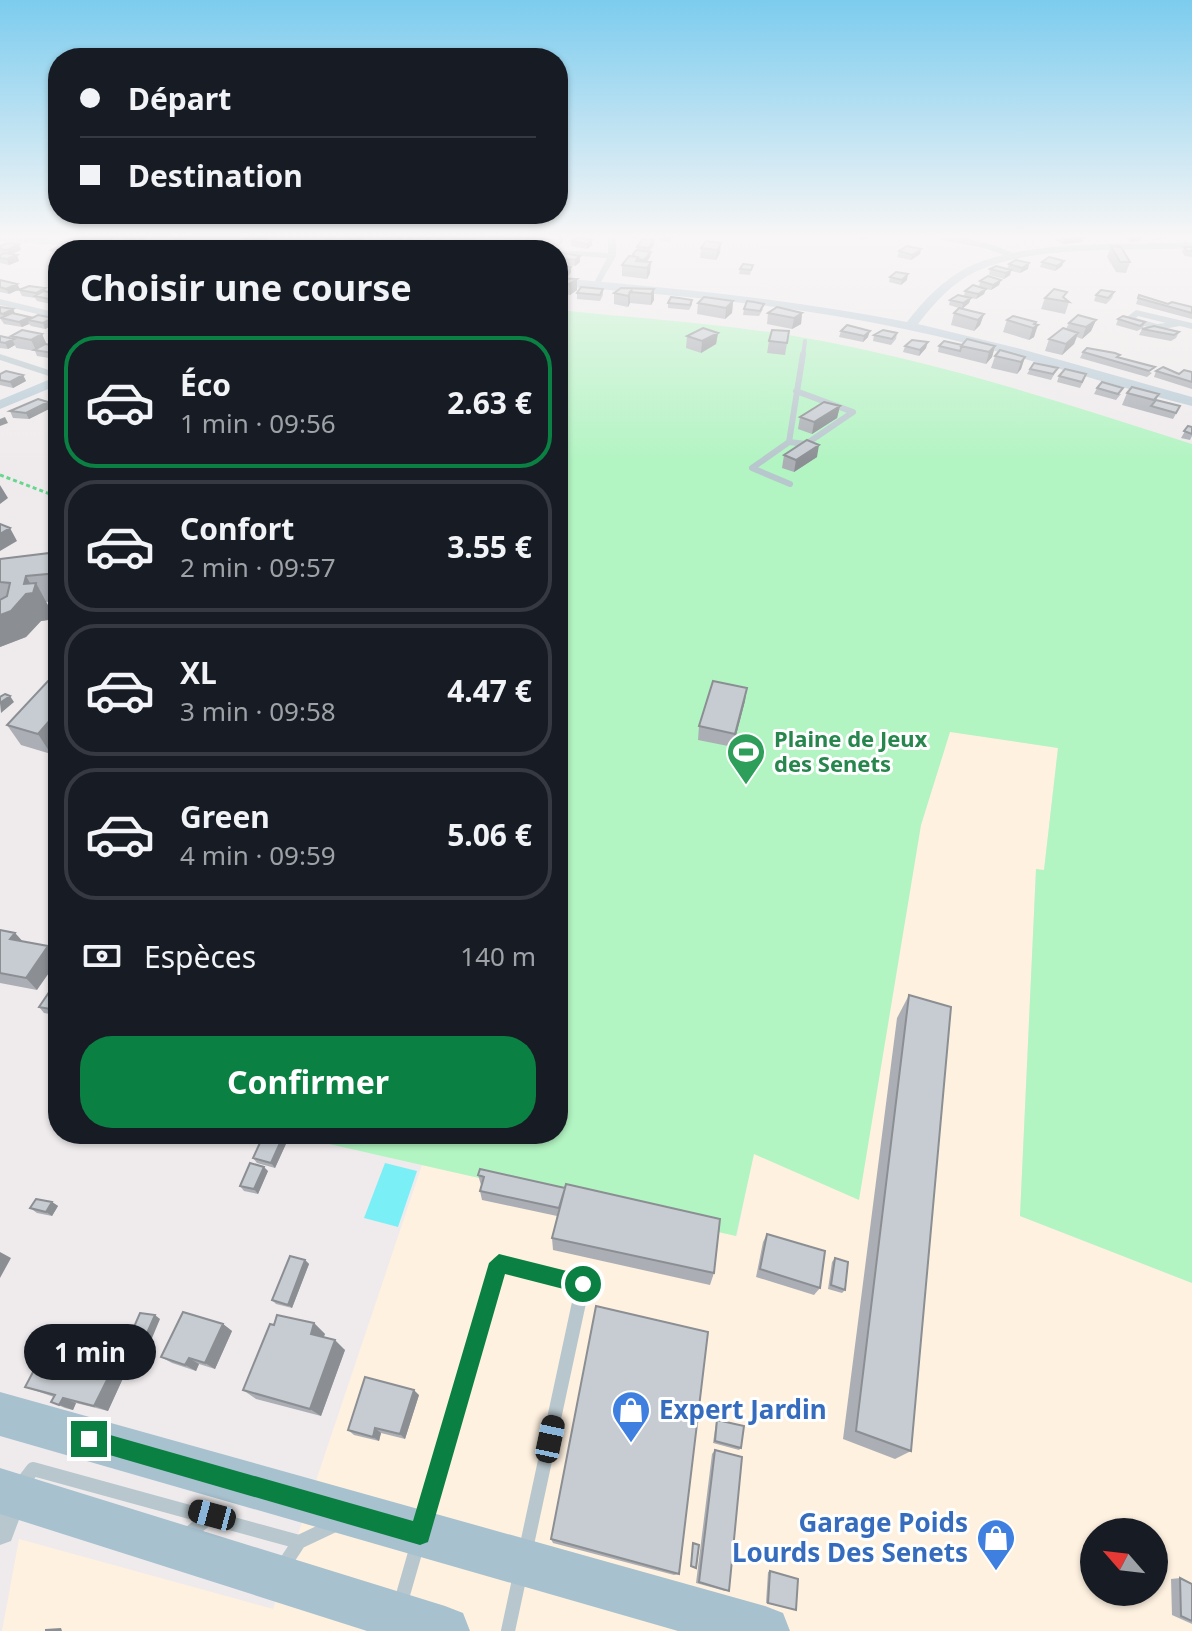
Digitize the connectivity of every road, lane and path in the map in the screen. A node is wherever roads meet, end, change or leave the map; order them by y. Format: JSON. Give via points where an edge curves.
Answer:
{"nodes":[{"id":1,"x":824,"y":311,"type":"edge"},
{"id":2,"x":921,"y":311,"type":"edge"},
{"id":3,"x":910,"y":326,"type":"junction"},
{"id":4,"x":805,"y":341,"type":"dead end"},
{"id":5,"x":0,"y":357,"type":"edge"},
{"id":6,"x":48,"y":374,"type":"edge"},
{"id":7,"x":48,"y":383,"type":"edge"},
{"id":8,"x":796,"y":391,"type":"junction"},
{"id":9,"x":1192,"y":402,"type":"edge"},
{"id":10,"x":0,"y":405,"type":"edge"},
{"id":11,"x":789,"y":442,"type":"junction"},
{"id":12,"x":0,"y":475,"type":"edge"},
{"id":13,"x":790,"y":484,"type":"dead end"},
{"id":14,"x":48,"y":493,"type":"edge"},
{"id":15,"x":0,"y":1414,"type":"edge"},
{"id":16,"x":5,"y":1506,"type":"edge"},
{"id":17,"x":356,"y":1514,"type":"junction"},
{"id":18,"x":212,"y":1515,"type":"junction"},
{"id":19,"x":420,"y":1534,"type":"junction"},
{"id":20,"x":173,"y":1547,"type":"junction"},
{"id":21,"x":287,"y":1560,"type":"junction"},
{"id":22,"x":523,"y":1563,"type":"junction"},
{"id":23,"x":397,"y":1616,"type":"junction"},
{"id":24,"x":445,"y":1631,"type":"edge"},
{"id":25,"x":508,"y":1631,"type":"edge"},
{"id":26,"x":765,"y":1631,"type":"edge"}],
"edges":[{"from":1,"to":3,"type":"street"},
{"from":2,"to":3,"type":"street"},
{"from":3,"to":9,"type":"street"},
{"from":4,"to":8,"type":"lane"},
{"from":5,"to":6,"type":"street"},
{"from":7,"to":10,"type":"street"},
{"from":8,"to":11,"type":"lane"},
{"from":8,"to":11,"type":"lane","via":[[853,412],[806,444]]},
{"from":11,"to":13,"type":"lane","via":[[752,468]]},
{"from":12,"to":14,"type":"path"},
{"from":15,"to":17,"type":"main road"},
{"from":16,"to":18,"type":"lane","via":[[33,1469]]},
{"from":16,"to":20,"type":"main road"},
{"from":17,"to":19,"type":"main road"},
{"from":17,"to":21,"type":"lane"},
{"from":18,"to":20,"type":"lane"},
{"from":18,"to":21,"type":"lane"},
{"from":19,"to":22,"type":"main road"},
{"from":19,"to":22,"type":"lane","via":[[499,1263],[583,1284]]},
{"from":19,"to":23,"type":"lane"},
{"from":20,"to":21,"type":"main road"},
{"from":21,"to":23,"type":"main road"},
{"from":22,"to":25,"type":"lane"},
{"from":22,"to":26,"type":"main road"},
{"from":23,"to":24,"type":"main road"}]}
